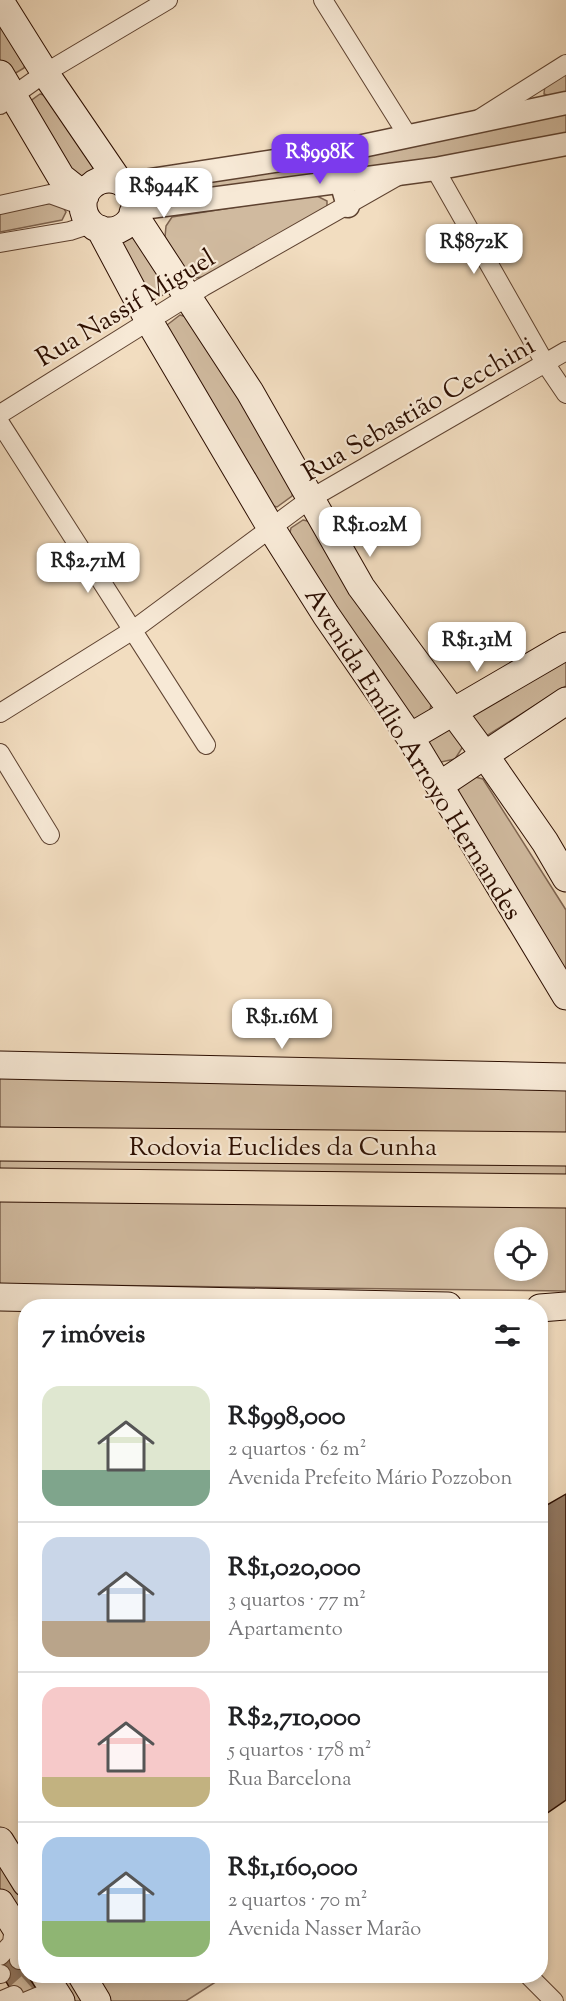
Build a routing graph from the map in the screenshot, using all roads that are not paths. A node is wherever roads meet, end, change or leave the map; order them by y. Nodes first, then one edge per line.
1 (168, 0) edge
2 (323, 0) edge
3 (0, 1) edge
4 (566, 64) edge
5 (45, 73) junction
6 (4, 91) edge
7 (566, 103) edge
8 (476, 121) junction
9 (408, 136) junction
10 (566, 144) edge
11 (334, 152) junction
12 (435, 169) junction
13 (402, 174) junction
14 (121, 182) junction
15 (341, 182) junction
16 (0, 205) edge
17 (348, 206) junction
18 (134, 211) junction
19 (90, 214) junction
20 (0, 243) edge
21 (188, 297) junction
22 (149, 321) junction
23 (566, 351) edge
24 (545, 363) junction
25 (566, 394) edge
26 (0, 414) edge
27 (0, 423) edge
28 (310, 499) junction
29 (271, 528) junction
30 (133, 630) junction
31 (566, 646) edge
32 (566, 701) edge
33 (453, 712) junction
34 (0, 713) edge
35 (410, 737) junction
36 (206, 745) dead end
37 (0, 753) edge
38 (484, 754) junction
39 (440, 785) junction
40 (50, 835) dead end
41 (566, 878) edge
42 (565, 992) edge
43 (0, 1065) edge
44 (566, 1077) edge
45 (0, 1144) edge
46 (566, 1149) edge
47 (0, 1185) edge
48 (566, 1191) edge
49 (0, 1297) edge
50 (100, 1299) edge
51 (566, 1307) edge
52 (548, 1308) edge
53 (1, 1846) edge
54 (18, 1871) edge
55 (17, 1938) edge
56 (0, 1968) edge
57 (44, 1983) edge
58 (86, 1983) edge
59 (537, 1983) edge
60 (14, 1999) edge
61 (54, 2001) edge
62 (61, 2001) edge
63 (97, 2001) edge
64 (554, 2001) edge

1 - 5 street
2 - 9 street
3 - 5 main road, Avenida Emílio Arroyo Hernandes
4 - 8 street
5 - 6 street
5 - 14 main road, Avenida Emílio Arroyo Hernandes
6 - 19 main road, Avenida Emílio Arroyo Hernandes
7 - 8 street
8 - 9 street
9 - 11 street
10 - 12 street
11 - 14 street
11 - 15 street
12 - 13 street
12 - 24 street
13 - 15 street
13 - 17 street, Rua Nassif Miguel
14 - 18 main road, Avenida Emílio Arroyo Hernandes
14 - 19 main road
15 - 17 street
15 - 18 street
16 - 19 street
17 - 21 street, Rua Nassif Miguel
18 - 19 main road
18 - 21 main road, Avenida Emílio Arroyo Hernandes
19 - 20 street
19 - 22 main road, Avenida Emílio Arroyo Hernandes
21 - 22 street, Rua Nassif Miguel
21 - 28 main road, Avenida Emílio Arroyo Hernandes
22 - 26 street, Rua Nassif Miguel
22 - 29 main road, Avenida Emílio Arroyo Hernandes
23 - 24 street, Rua Sebastião Cecchini
24 - 25 street
24 - 28 street, Rua Sebastião Cecchini
27 - 30 street
28 - 29 street, Rua Sebastião Cecchini
28 - 33 main road, Avenida Emílio Arroyo Hernandes
29 - 30 street, Rua Sebastião Cecchini
29 - 35 main road, Avenida Emílio Arroyo Hernandes
30 - 34 street, Rua Sebastião Cecchini
30 - 36 street
31 - 33 main road
32 - 38 main road
33 - 35 main road
33 - 38 main road, Avenida Emílio Arroyo Hernandes
35 - 39 main road, Avenida Emílio Arroyo Hernandes
37 - 40 street
38 - 39 main road
38 - 41 main road, Avenida Emílio Arroyo Hernandes
39 - 42 main road, Avenida Emílio Arroyo Hernandes
43 - 44 main road
45 - 46 highway, Rodovia Euclides da Cunha
47 - 48 highway, Rodovia Euclides da Cunha
49 - 50 main road
51 - 52 main road
53 - 54 main road
55 - 56 street
57 - 62 main road
58 - 63 main road
59 - 64 street
60 - 61 street

